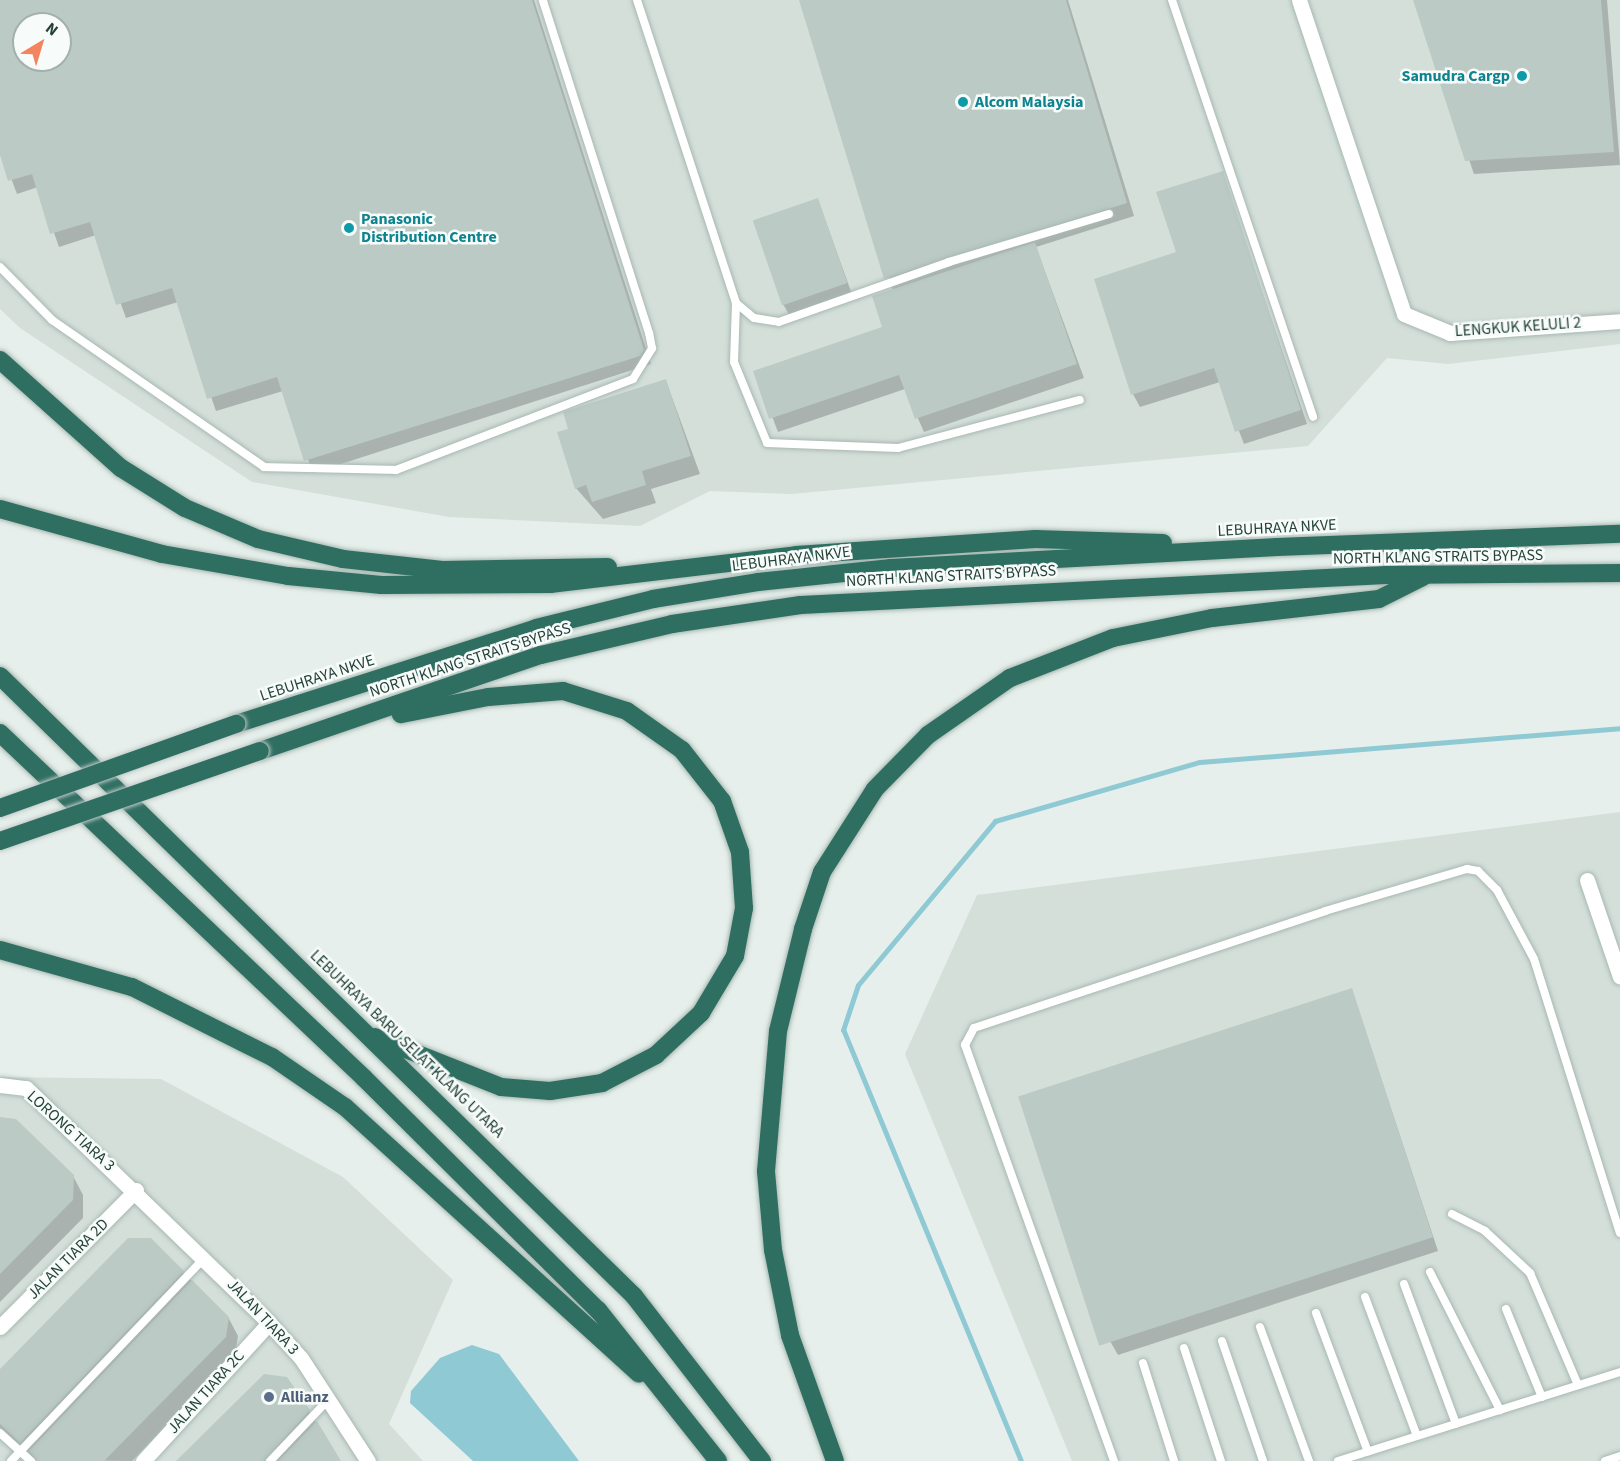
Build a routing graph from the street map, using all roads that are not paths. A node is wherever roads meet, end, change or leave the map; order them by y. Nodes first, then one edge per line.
1 (543, 0) edge
2 (637, 0) edge
3 (1172, 0) edge
4 (1299, 0) edge
5 (1109, 214) dead end
6 (0, 267) edge
7 (736, 303) junction
8 (1620, 321) edge
9 (0, 360) edge
10 (1080, 400) dead end
11 (1313, 417) dead end
12 (0, 509) edge
13 (1620, 534) edge
14 (1277, 547) junction
15 (718, 565) junction
16 (1620, 573) edge
17 (1425, 576) junction
18 (0, 667) edge
19 (0, 676) edge
20 (17, 691) junction
21 (0, 733) edge
22 (303, 736) junction
23 (0, 808) edge
24 (0, 841) edge
25 (1587, 880) dead end
26 (0, 950) edge
27 (1620, 977) edge
28 (371, 1036) junction
29 (0, 1085) edge
30 (136, 1190) junction
31 (1452, 1214) dead end
32 (1620, 1233) edge
33 (205, 1257) junction
34 (1430, 1272) dead end
35 (1404, 1284) dead end
36 (1365, 1297) dead end
37 (1506, 1309) dead end
38 (1316, 1313) dead end
39 (269, 1323) junction
40 (0, 1327) edge
41 (1260, 1327) dead end
42 (1222, 1341) dead end
43 (1184, 1348) dead end
44 (1143, 1363) dead end
45 (1620, 1372) edge
46 (1578, 1385) junction
47 (1542, 1396) junction
48 (328, 1400) junction
49 (1500, 1410) junction
50 (689, 1420) junction
51 (1456, 1424) junction
52 (0, 1432) edge
53 (1417, 1436) junction
54 (20, 1451) junction
55 (1368, 1452) junction
56 (1620, 1456) edge
57 (11, 1461) edge
58 (30, 1461) edge
59 (143, 1461) edge
60 (270, 1461) edge
61 (368, 1461) edge
62 (718, 1461) edge
63 (762, 1461) edge
64 (835, 1461) edge
65 (1114, 1461) edge
66 (1174, 1461) edge
67 (1221, 1461) edge
68 (1263, 1461) edge
69 (1308, 1461) edge
70 (1338, 1461) edge
71 (1605, 1461) edge

1 - 6 lane
2 - 7 lane
3 - 11 lane
4 - 8 street, LENGKUK KELULI 2
5 - 7 lane
7 - 10 lane
9 - 15 highway
12 - 15 highway
13 - 14 highway, LEBUHRAYA NKVE
14 - 15 highway
14 - 23 highway, LEBUHRAYA NKVE, bridge
16 - 17 highway, NORTH KLANG STRAITS BYPASS
17 - 22 highway, NORTH KLANG STRAITS BYPASS
17 - 64 highway
18 - 20 highway
19 - 20 highway, LEBUHRAYA BARU SELAT KLANG UTARA
20 - 28 highway, LEBUHRAYA BARU SELAT KLANG UTARA
21 - 50 highway
22 - 24 highway, bridge
22 - 28 highway
25 - 27 street
26 - 50 highway
28 - 63 highway, LEBUHRAYA BARU SELAT KLANG UTARA
29 - 30 street, LORONG TIARA 3
30 - 33 street, JALAN TIARA 3
30 - 40 street, JALAN TIARA 2D
31 - 46 lane
32 - 65 lane
33 - 39 street, JALAN TIARA 3
33 - 54 lane
34 - 49 lane
35 - 51 lane
36 - 53 lane
37 - 47 lane
38 - 55 lane
39 - 48 street, JALAN TIARA 3
39 - 59 street, JALAN TIARA 2C
41 - 69 lane
42 - 68 lane
43 - 67 lane
44 - 66 lane
45 - 46 lane
46 - 47 lane
47 - 49 lane
48 - 60 lane
48 - 61 street, JALAN TIARA 3
49 - 51 lane
50 - 62 highway
51 - 53 lane
52 - 54 lane
53 - 55 lane
54 - 57 lane
54 - 58 lane
55 - 70 lane
56 - 71 lane

